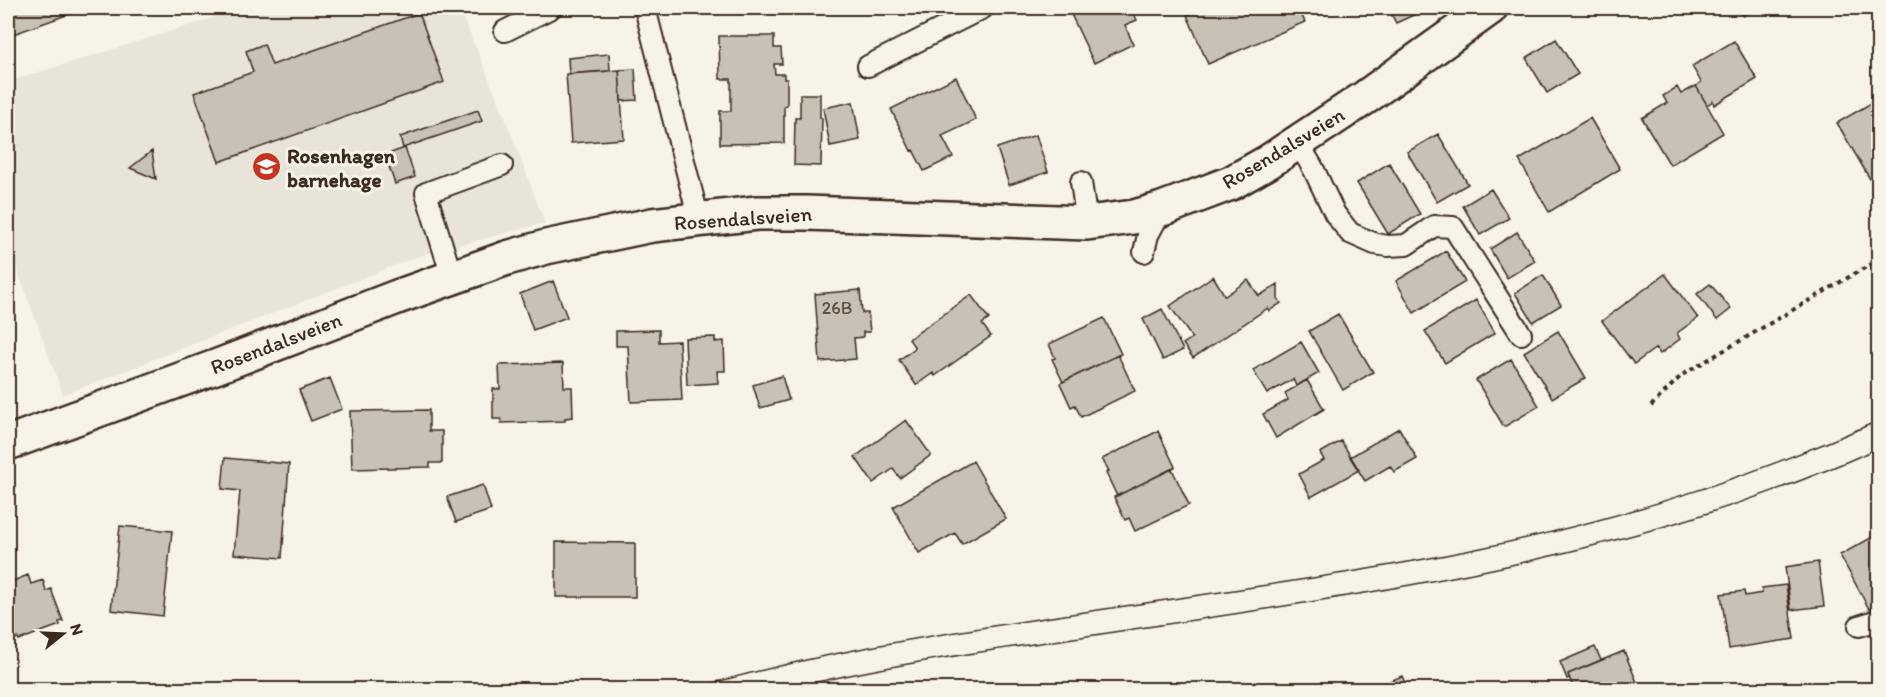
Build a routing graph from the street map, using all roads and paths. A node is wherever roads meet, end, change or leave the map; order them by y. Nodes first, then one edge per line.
1 (551, 8) edge
2 (645, 8) edge
3 (983, 8) edge
4 (1490, 8) edge
5 (505, 31) dead end
6 (868, 66) dead end
7 (1298, 143) junction
8 (502, 165) dead end
9 (1081, 182) dead end
10 (1162, 209) junction
11 (699, 220) junction
12 (1087, 223) junction
13 (1144, 252) dead end
14 (1878, 260) edge
15 (452, 277) junction
16 (1521, 334) dead end
17 (1651, 406) dead end
18 (8, 444) edge
19 (1878, 620) edge
20 (1859, 626) dead end

1 - 5 lane
2 - 11 lane
3 - 6 lane
4 - 7 street, Rosendalsveien
7 - 10 street, Rosendalsveien
7 - 16 lane
8 - 15 lane
9 - 12 lane
10 - 12 street, Rosendalsveien
10 - 13 lane
11 - 12 street, Rosendalsveien
11 - 15 street, Rosendalsveien
14 - 17 path
15 - 18 street, Rosendalsveien
19 - 20 lane

